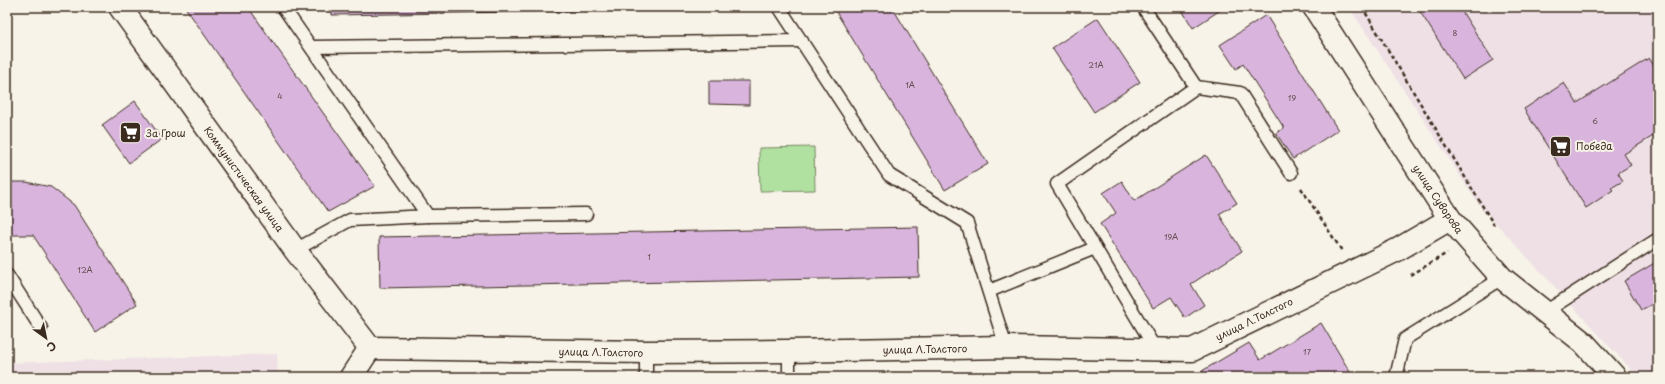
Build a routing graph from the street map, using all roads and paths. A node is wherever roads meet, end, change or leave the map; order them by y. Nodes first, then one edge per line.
1 (120, 7) edge
2 (283, 7) edge
3 (780, 7) edge
4 (1143, 7) edge
5 (1314, 7) edge
6 (1362, 7) edge
7 (802, 41) junction
8 (310, 47) junction
9 (1196, 87) junction
10 (1291, 173) joint
11 (586, 214) dead end
12 (428, 216) junction
13 (1450, 219) junction
14 (1494, 225) dead end
15 (1658, 238) edge
16 (1095, 248) junction
17 (295, 250) junction
18 (1447, 253) dead end
19 (1354, 271) junction
20 (7, 275) edge
21 (1411, 275) dead end
22 (1502, 278) junction
23 (989, 291) junction
24 (1545, 312) junction
25 (41, 328) dead end
26 (1006, 347) junction
27 (370, 348) junction
28 (1156, 350) junction
29 (789, 351) junction
30 (646, 352) junction
31 (351, 377) edge
32 (646, 377) edge
33 (789, 377) edge
34 (1396, 377) edge
35 (1615, 377) edge

1 - 17 street, Коммунистическая улица
2 - 8 lane
3 - 7 lane
4 - 9 lane
5 - 13 street, улица Суворова
6 - 14 path
7 - 8 lane
7 - 23 lane
8 - 12 lane
9 - 10 lane
9 - 16 lane
10 - 19 path
11 - 12 lane
12 - 17 lane
13 - 19 street, улица Л.Толстого
13 - 22 street, улица Суворова
15 - 24 lane
16 - 23 lane
16 - 28 lane
17 - 27 street, Коммунистическая улица
18 - 21 path
19 - 28 street, улица Л.Толстого
20 - 25 lane
22 - 24 street, улица Суворова
22 - 34 lane
23 - 26 lane
24 - 35 street, улица Суворова
26 - 28 street, улица Л.Толстого
26 - 29 street, улица Л.Толстого
27 - 30 street, улица Л.Толстого
27 - 31 street
29 - 30 street, улица Л.Толстого
29 - 33 lane
30 - 32 lane

